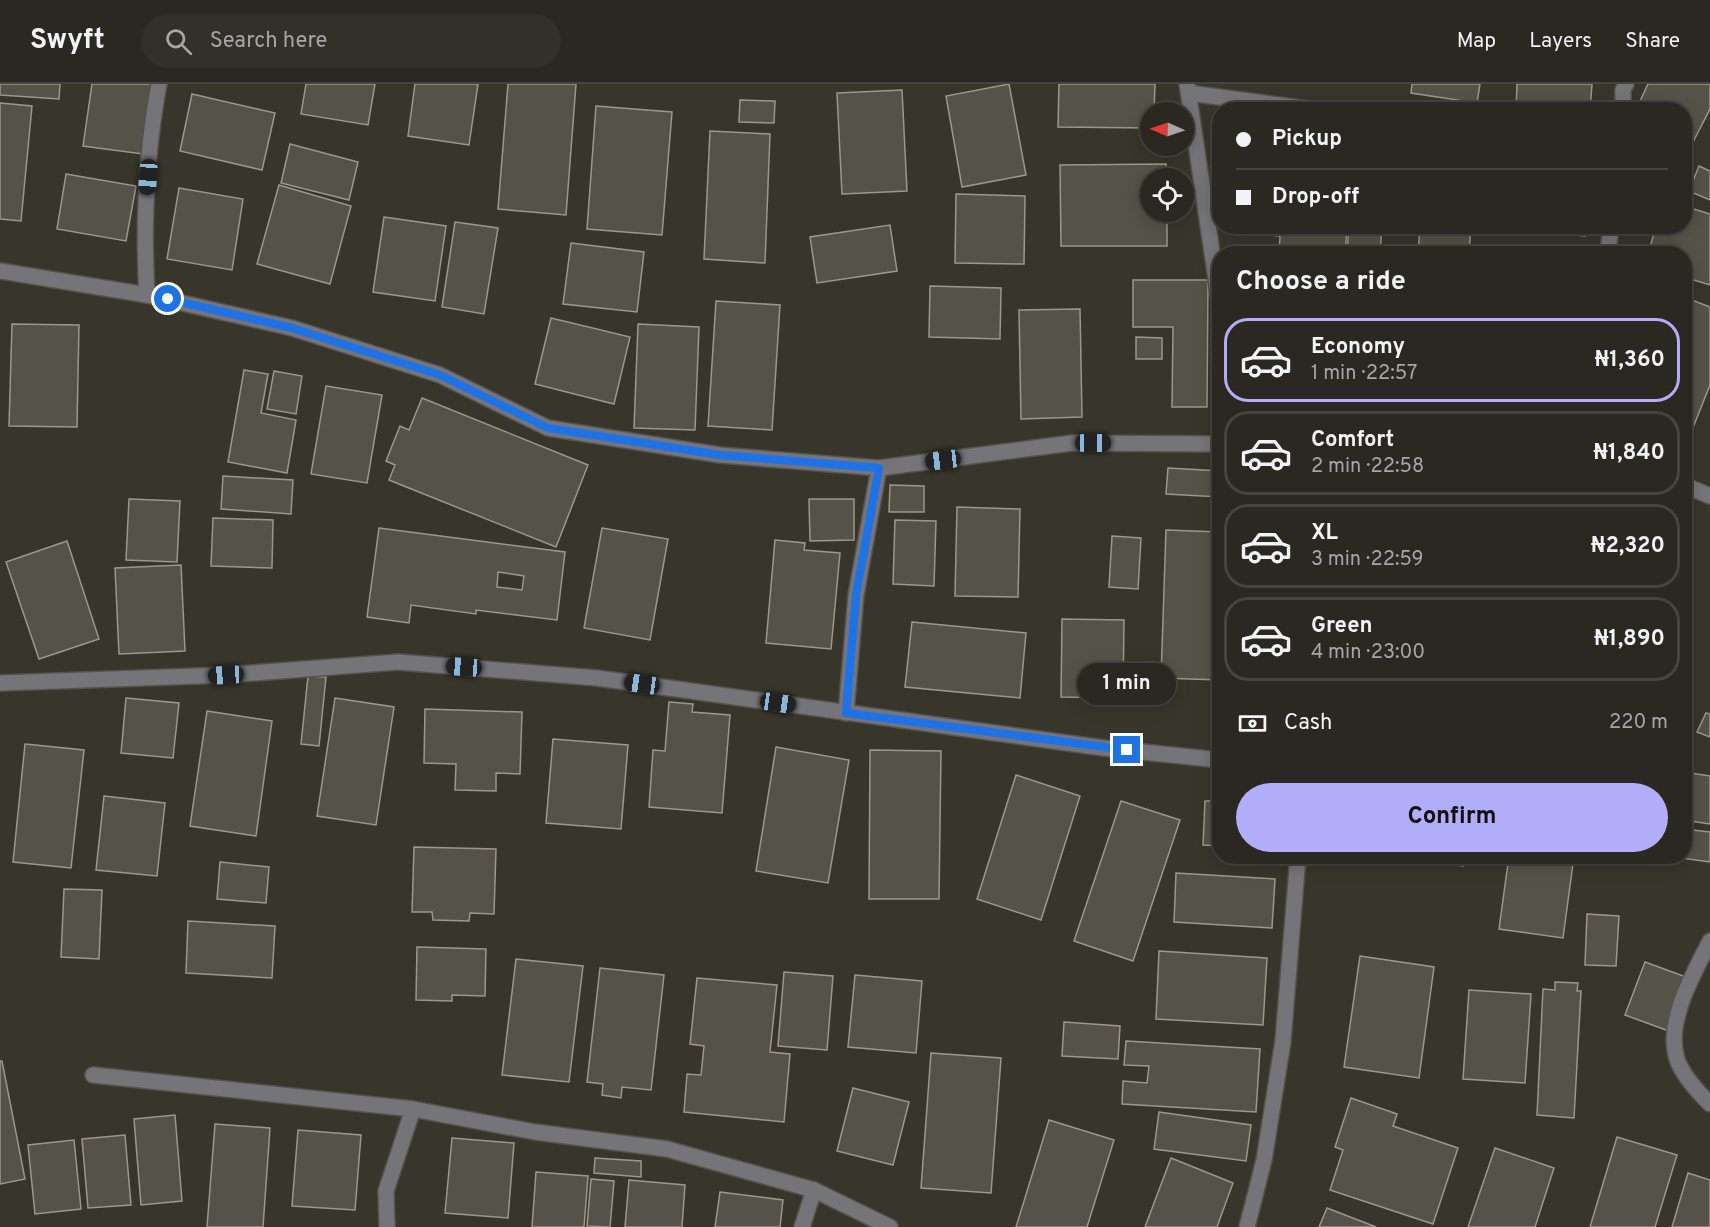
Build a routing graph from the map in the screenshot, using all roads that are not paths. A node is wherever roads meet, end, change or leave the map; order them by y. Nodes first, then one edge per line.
1 (159, 84) edge
2 (1626, 84) edge
3 (1188, 89) edge
4 (1267, 102) edge
5 (1623, 102) edge
6 (1212, 252) edge
7 (0, 272) edge
8 (147, 295) junction
9 (1212, 444) edge
10 (879, 468) junction
11 (1692, 488) edge
12 (1710, 496) edge
13 (0, 683) edge
14 (846, 713) junction
15 (1212, 759) edge
16 (1297, 864) edge
17 (1710, 941) edge
18 (93, 1075) dead end
19 (1710, 1104) edge
20 (413, 1109) junction
21 (814, 1190) junction
22 (387, 1227) edge
23 (802, 1227) edge
24 (890, 1227) edge
25 (1247, 1227) edge

1 - 8 street
2 - 5 street
3 - 4 street
3 - 6 street
7 - 8 street
8 - 10 street
9 - 10 street
10 - 14 street
11 - 12 street
13 - 14 street
14 - 15 street
16 - 25 street
17 - 19 street
18 - 20 street
20 - 21 street
20 - 22 street
21 - 23 street
21 - 24 street

